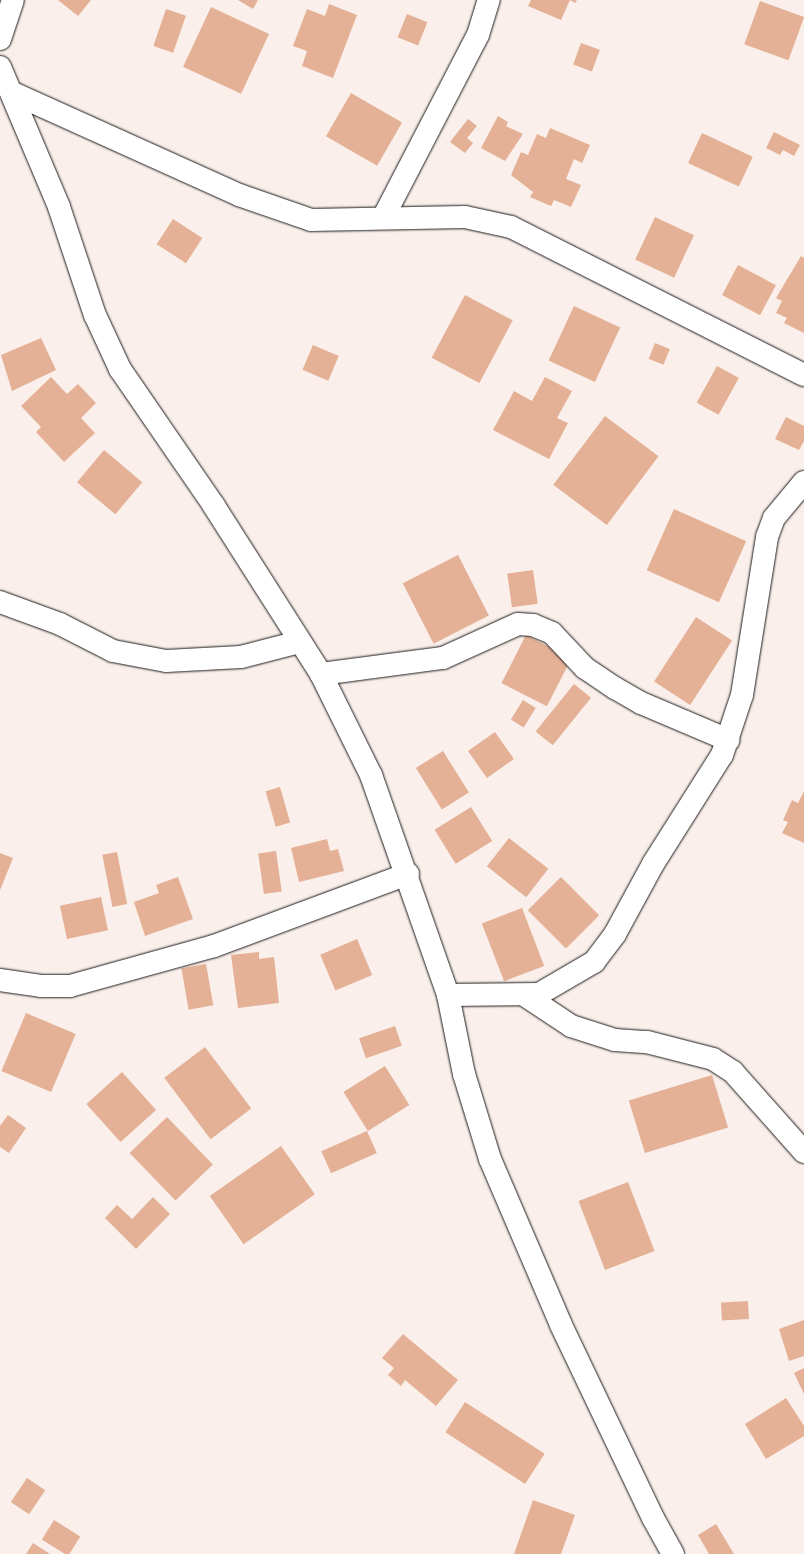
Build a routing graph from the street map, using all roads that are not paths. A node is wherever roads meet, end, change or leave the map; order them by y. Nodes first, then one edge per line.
1 (13, 0) edge
2 (489, 0) edge
3 (0, 39) edge
4 (0, 67) edge
5 (13, 93) junction
6 (383, 218) junction
7 (804, 375) edge
8 (804, 482) edge
9 (0, 602) edge
10 (299, 642) junction
11 (320, 674) junction
12 (728, 740) junction
13 (408, 874) junction
14 (0, 980) edge
15 (448, 995) junction
16 (526, 996) junction
17 (804, 1152) edge
18 (673, 1554) edge

1 - 3 street
2 - 6 street
4 - 5 street
5 - 6 street
5 - 10 street
6 - 7 street
8 - 12 street
9 - 10 street
10 - 11 street
11 - 12 street
11 - 13 street
12 - 16 street
13 - 14 street
13 - 15 street
15 - 16 street
15 - 18 street
16 - 17 street

